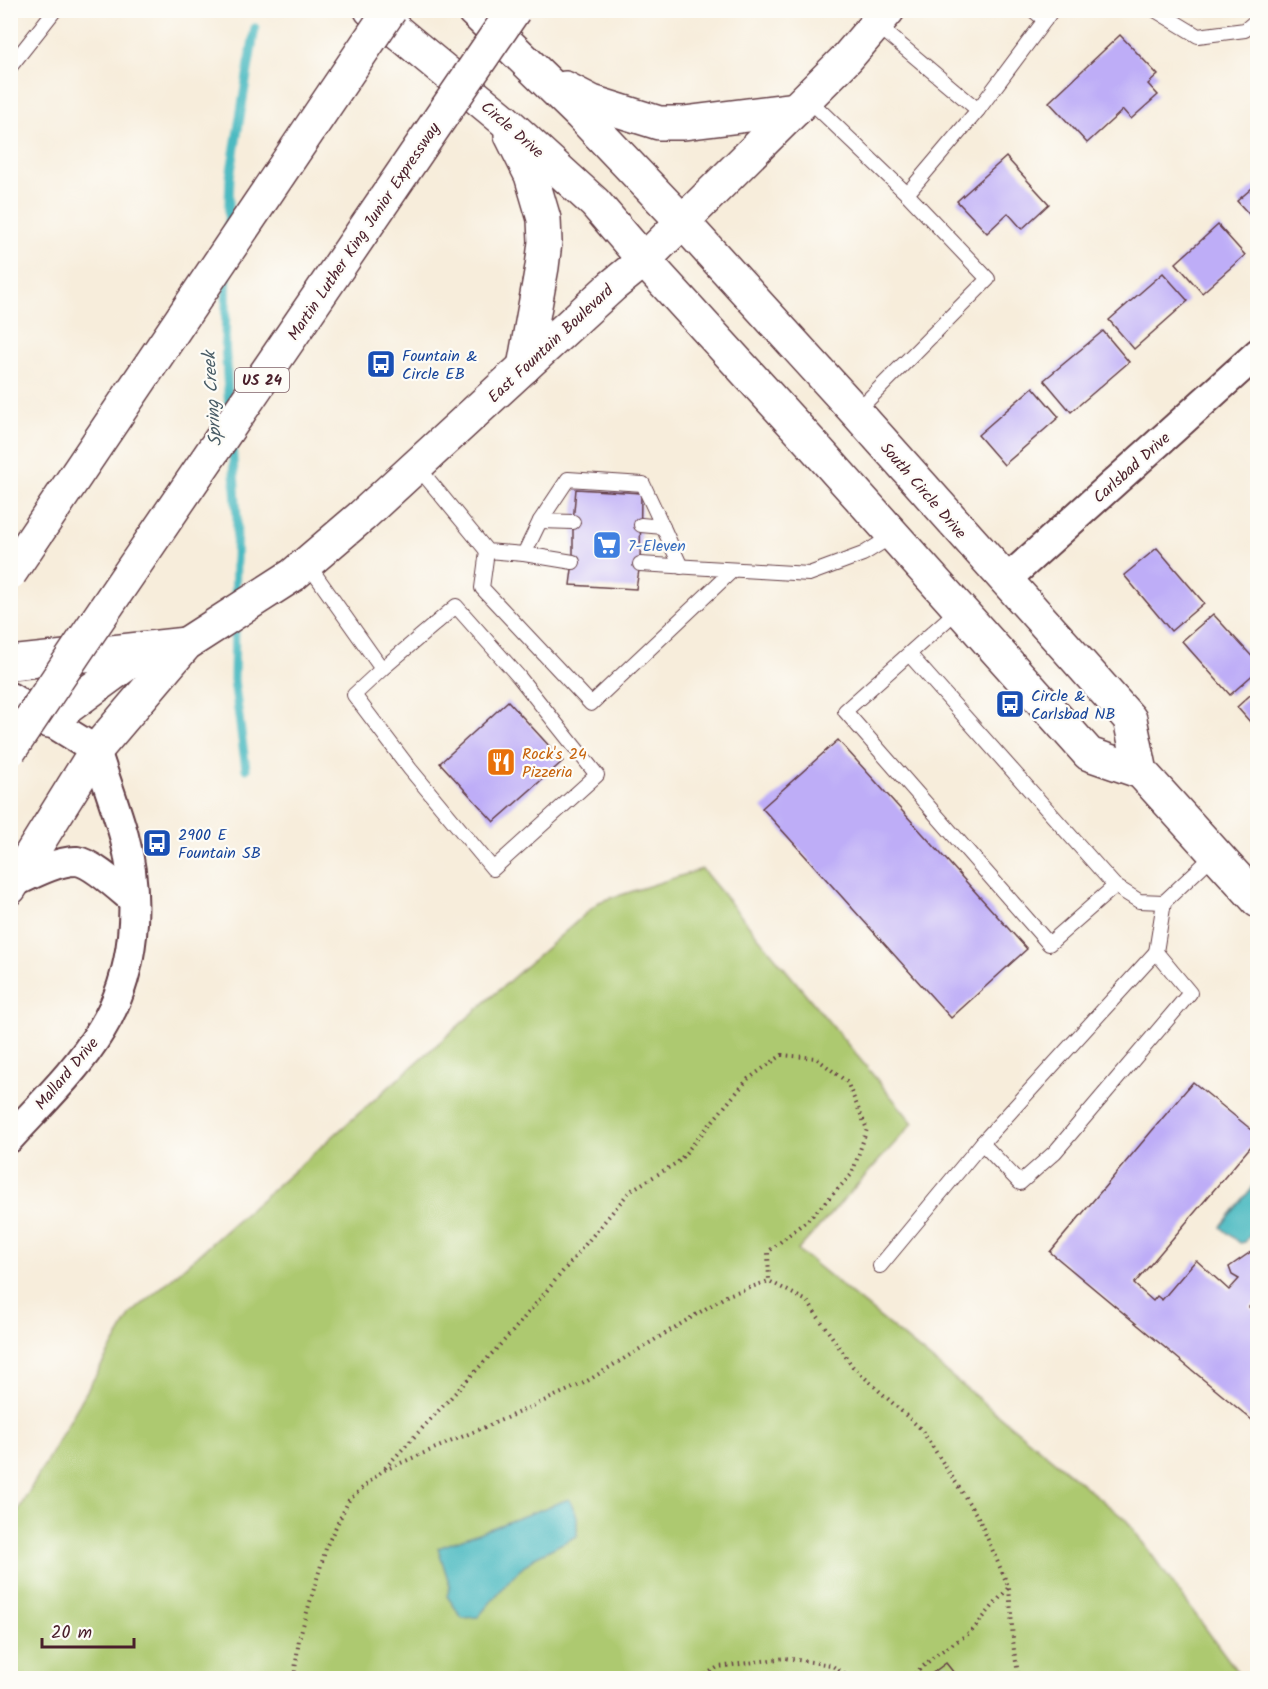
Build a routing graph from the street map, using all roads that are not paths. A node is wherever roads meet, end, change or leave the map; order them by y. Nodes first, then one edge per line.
1 (55, 10) edge
2 (371, 10) edge
3 (390, 10) edge
4 (473, 10) edge
5 (514, 10) edge
6 (1033, 10) edge
7 (1155, 10) edge
8 (1049, 15) edge
9 (882, 17) edge
10 (1257, 19) edge
11 (10, 67) edge
12 (542, 77) junction
13 (802, 104) junction
14 (978, 110) junction
15 (504, 120) junction
16 (907, 194) junction
17 (682, 221) junction
18 (644, 260) junction
19 (1257, 353) edge
20 (524, 367) junction
21 (856, 412) junction
22 (417, 466) junction
23 (540, 521) junction
24 (573, 522) dead end
25 (641, 525) dead end
26 (663, 527) junction
27 (894, 535) junction
28 (487, 551) junction
29 (524, 554) junction
30 (573, 562) dead end
31 (640, 564) dead end
32 (681, 567) junction
33 (300, 569) junction
34 (733, 570) junction
35 (10, 573) edge
36 (1005, 580) junction
37 (960, 609) junction
38 (186, 644) junction
39 (148, 648) junction
40 (909, 654) junction
41 (10, 663) edge
42 (382, 669) junction
43 (10, 697) edge
44 (49, 721) junction
45 (10, 750) edge
46 (96, 750) junction
47 (1141, 772) junction
48 (1216, 853) junction
49 (12, 885) edge
50 (1115, 886) junction
51 (132, 899) junction
52 (1257, 901) edge
53 (1164, 902) junction
54 (1156, 951) junction
55 (10, 1137) edge
56 (982, 1143) junction
57 (880, 1266) dead end

1 - 11 lane
2 - 15 main road, Circle Drive
3 - 35 main road, bridge
4 - 12 main road
5 - 45 main road, Martin Luther King Junior Expressway / US 24, bridge
6 - 8 lane
7 - 10 lane
8 - 14 lane
9 - 13 main road, East Fountain Boulevard
9 - 14 lane
12 - 13 main road
12 - 17 main road
13 - 16 lane
13 - 17 main road, East Fountain Boulevard
14 - 16 lane
15 - 18 main road, Circle Drive
15 - 20 main road
16 - 21 lane
17 - 18 main road, East Fountain Boulevard
17 - 21 main road, South Circle Drive
18 - 20 main road, East Fountain Boulevard
18 - 27 main road
19 - 36 street, Carlsbad Drive
20 - 22 main road, East Fountain Boulevard
21 - 36 main road, South Circle Drive
22 - 28 lane
22 - 33 main road, East Fountain Boulevard
23 - 24 lane
23 - 26 lane
23 - 29 lane
25 - 26 lane
26 - 32 lane
27 - 34 lane
27 - 37 main road
28 - 29 lane
28 - 34 lane
29 - 30 lane
31 - 32 lane
32 - 34 lane
33 - 38 main road, East Fountain Boulevard
33 - 42 lane
36 - 47 main road, South Circle Drive
37 - 40 lane
37 - 47 main road
38 - 39 main road, East Fountain Boulevard
38 - 46 main road, East Fountain Boulevard
39 - 41 main road, East Fountain Boulevard
39 - 44 main road
40 - 50 lane
40 - 50 lane
42 - 42 lane
43 - 44 street
44 - 46 street
46 - 49 main road, East Fountain Boulevard
46 - 51 street, Mallard Drive
47 - 48 main road
48 - 52 main road
48 - 53 lane
49 - 51 street
50 - 53 lane
51 - 55 street, Mallard Drive
53 - 54 lane
54 - 56 lane
54 - 56 lane
56 - 57 lane

